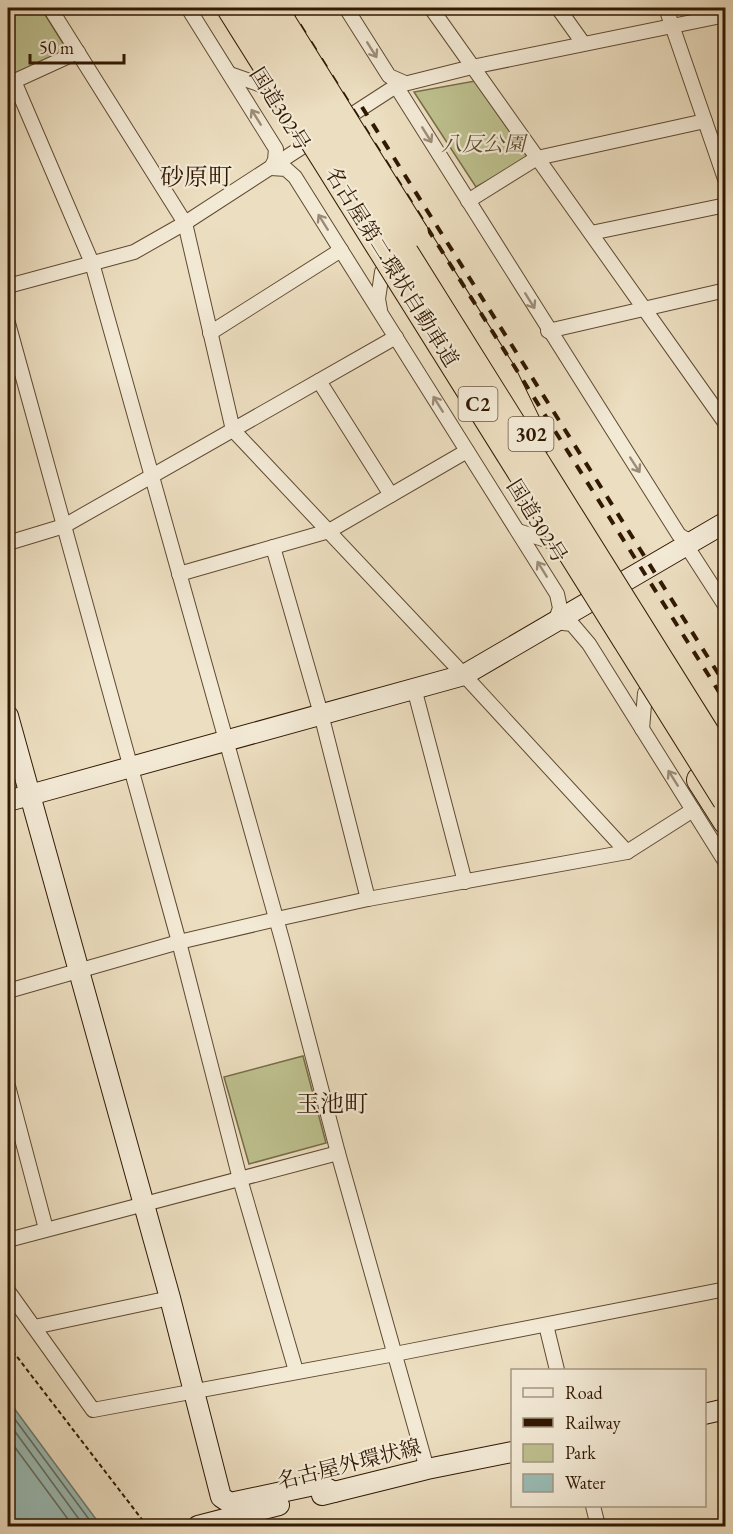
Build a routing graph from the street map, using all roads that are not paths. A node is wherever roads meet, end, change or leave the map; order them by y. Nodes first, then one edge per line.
1 (50, 8) edge
2 (188, 8) edge
3 (217, 8) edge
4 (230, 8) edge
5 (252, 8) edge
6 (263, 8) edge
7 (274, 8) edge
8 (346, 8) edge
9 (431, 8) edge
10 (558, 8) edge
11 (666, 8) edge
12 (726, 15) edge
13 (672, 26) junction
14 (583, 44) junction
15 (78, 52) junction
16 (472, 67) junction
17 (230, 74) junction
18 (11, 82) edge
19 (400, 84) junction
20 (267, 87) junction
21 (705, 121) junction
22 (336, 125) junction
23 (303, 146) junction
24 (537, 158) junction
25 (271, 168) junction
26 (726, 182) edge
27 (468, 201) junction
28 (726, 205) edge
29 (185, 224) junction
30 (591, 233) junction
31 (341, 250) junction
32 (92, 263) junction
33 (382, 272) junction
34 (8, 286) edge
35 (726, 290) edge
36 (645, 309) junction
37 (381, 315) junction
38 (8, 323) edge
39 (548, 331) junction
40 (210, 333) junction
41 (396, 337) junction
42 (319, 381) junction
43 (726, 424) edge
44 (233, 430) junction
45 (537, 443) junction
46 (467, 451) junction
47 (152, 476) junction
48 (392, 495) junction
49 (726, 522) edge
50 (64, 526) junction
51 (328, 531) junction
52 (518, 531) junction
53 (549, 541) junction
54 (691, 542) junction
55 (8, 543) edge
56 (273, 547) junction
57 (179, 574) junction
58 (623, 581) junction
59 (588, 603) junction
60 (726, 607) edge
61 (555, 622) junction
62 (464, 675) junction
63 (414, 688) junction
64 (645, 693) junction
65 (321, 714) junction
66 (8, 716) edge
67 (642, 729) junction
68 (225, 741) junction
69 (726, 744) edge
70 (726, 765) edge
71 (130, 767) junction
72 (29, 795) junction
73 (726, 800) edge
74 (8, 801) edge
75 (693, 810) junction
76 (726, 821) edge
77 (627, 852) junction
78 (726, 863) edge
79 (465, 882) junction
80 (368, 900) junction
81 (277, 919) junction
82 (179, 942) junction
83 (78, 972) junction
84 (8, 992) edge
85 (8, 1086) edge
86 (11, 1115) edge
87 (338, 1153) junction
88 (240, 1179) junction
89 (144, 1203) junction
90 (46, 1229) junction
91 (8, 1240) edge
92 (726, 1289) edge
93 (8, 1291) edge
94 (170, 1298) junction
95 (546, 1325) junction
96 (34, 1328) junction
97 (395, 1354) junction
98 (557, 1369) edge
99 (296, 1371) junction
100 (195, 1391) junction
101 (726, 1409) edge
102 (706, 1414) edge
103 (511, 1452) edge
104 (427, 1469) junction
105 (334, 1492) junction
106 (592, 1507) edge
107 (198, 1527) edge
108 (598, 1527) edge

1 - 15 street
2 - 17 street
3 - 20 highway, 国道302号 / 302
4 - 73 highway, 名古屋第二環状自動車道 / C2, bridge
5 - 70 highway, 名古屋第二環状自動車道 / C2, bridge
6 - 22 highway, 国道302号 / 302
7 - 45 highway, bridge
8 -> 19 street
9 - 16 street
10 - 14 street
11 - 13 street
12 - 13 street
13 - 14 street
13 - 21 street
14 - 16 street
15 - 18 street
15 - 29 street
16 - 19 street
16 - 24 street
17 - 20 street
25 -> 17 street
18 - 32 street
19 - 22 street
19 -> 27 street
20 - 23 highway, 国道302号 / 302
21 - 24 street
21 - 26 street
22 - 23 street
22 - 45 highway, 国道302号 / 302
23 - 25 street
23 - 33 highway, 国道302号 / 302
24 - 27 street
24 - 30 street
25 - 29 street
31 -> 25 street
27 -> 39 street
28 - 30 street
29 - 32 street
29 - 40 street
30 - 36 street
31 - 37 street
31 - 40 street
32 - 34 street
32 - 47 street
33 - 37 street
33 - 53 highway, 国道302号 / 302
35 - 36 street
36 - 39 street
36 - 43 street
37 - 41 street
38 - 50 street
39 -> 54 street
40 - 44 street
41 - 42 street
46 -> 41 street
42 - 44 street
42 - 48 street
44 - 47 street
44 - 51 street
45 - 58 highway, 国道302号 / 302
46 - 48 street
46 - 52 street
47 - 50 street
47 - 57 street
48 - 51 street
49 - 54 street
50 - 55 street
50 - 71 street
51 - 56 street
51 - 62 street
52 - 53 street
61 -> 52 street
53 - 59 highway, 国道302号 / 302
54 - 58 street
54 - 60 street
56 - 57 street
56 - 65 street
57 - 68 street
58 - 59 street
58 - 69 highway, 国道302号 / 302
59 - 61 street
59 - 64 highway, 国道302号 / 302
61 - 62 street
61 - 67 street
62 - 63 street
62 - 77 street
63 - 65 street
63 - 79 street
64 - 67 street
64 - 76 highway, 国道302号 / 302
65 - 68 street
65 - 80 street
66 - 72 street
75 -> 67 street
68 - 71 street
68 - 81 street
71 - 72 street
71 - 82 street
72 - 74 street
72 - 83 street
75 - 77 street
75 - 78 street
77 - 79 street
79 - 80 street
80 - 81 street
81 - 82 street
81 - 87 street
82 - 83 street
82 - 88 street
83 - 84 street
83 - 89 street
85 - 86 street
86 - 90 street
87 - 88 street
87 - 97 street
88 - 89 street
88 - 99 street
89 - 90 street
89 - 94 street
90 - 91 street
92 - 95 street
93 - 96 street
94 - 96 street
94 - 100 street
95 - 97 street
95 - 98 street
96 - 100 street
97 - 99 street
97 - 104 street
99 - 100 street
100 - 105 street
101 - 102 street
103 - 104 street, 名古屋外環状線
104 - 105 street, 名古屋外環状線
105 - 107 street, 名古屋外環状線
106 - 108 street

